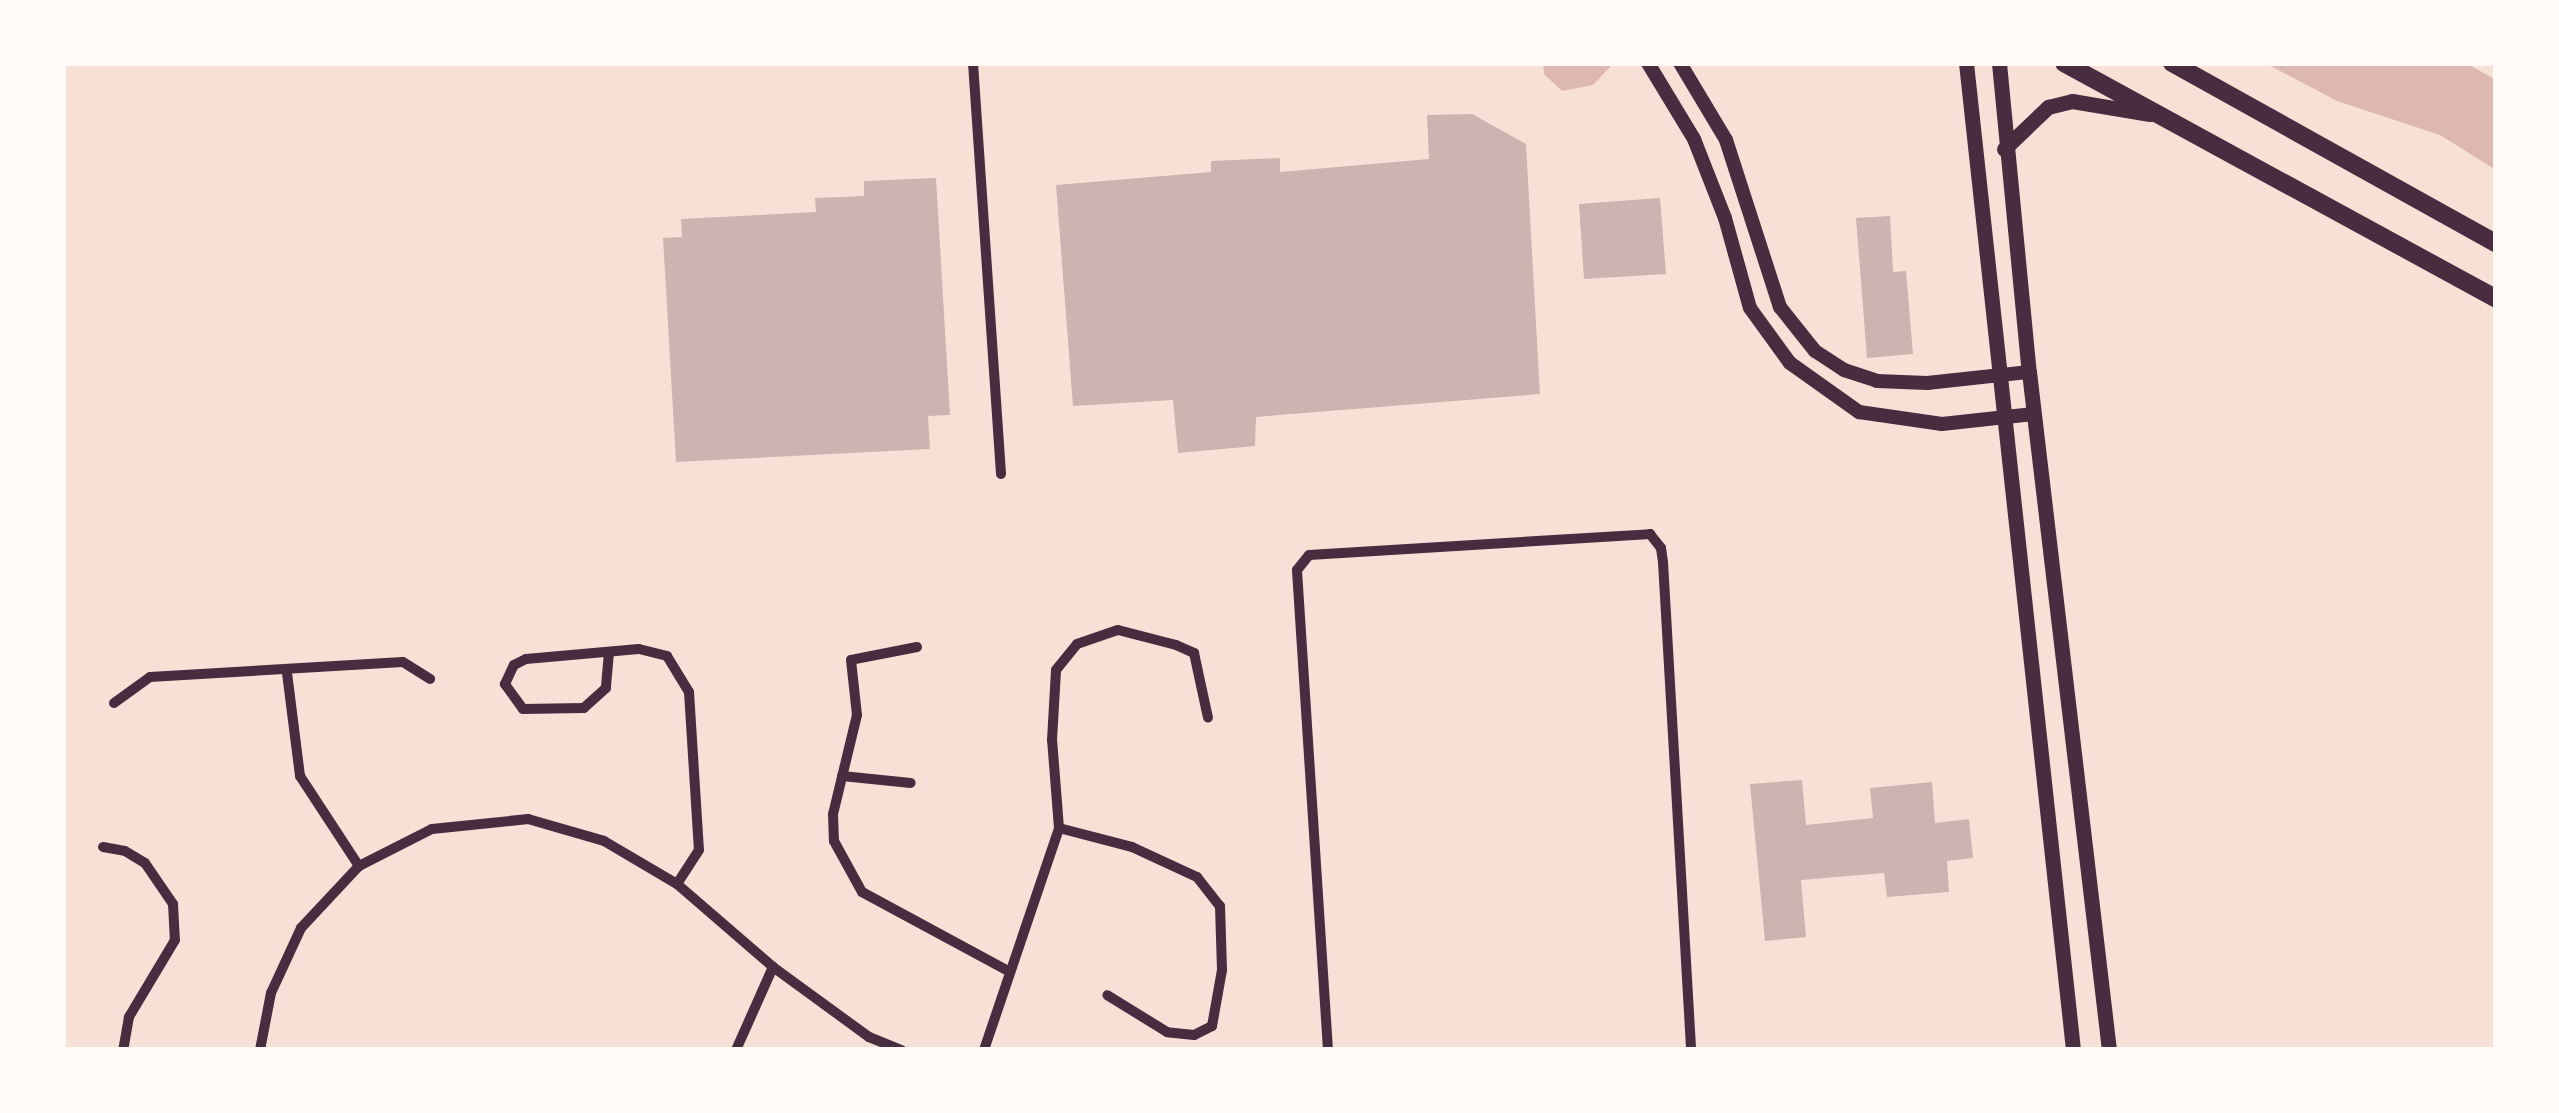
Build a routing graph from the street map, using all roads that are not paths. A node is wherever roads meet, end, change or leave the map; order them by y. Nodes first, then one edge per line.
1 (974, 63) edge
2 (1648, 63) edge
3 (1680, 63) edge
4 (1966, 63) edge
5 (1999, 63) edge
6 (2064, 63) edge
7 (2172, 63) edge
8 (2162, 116) junction
9 (2004, 149) junction
10 (2496, 243) edge
11 (2496, 299) edge
12 (2029, 372) junction
13 (1998, 376) junction
14 (2033, 414) junction
15 (2000, 415) junction
16 (1001, 474) dead end
17 (917, 647) dead end
18 (609, 652) junction
19 (287, 673) junction
20 (430, 680) dead end
21 (114, 703) dead end
22 (1208, 718) dead end
23 (842, 776) junction
24 (911, 783) dead end
25 (1059, 828) junction
26 (103, 847) dead end
27 (359, 866) junction
28 (676, 884) junction
29 (773, 967) junction
30 (1008, 970) junction
31 (1107, 995) dead end
32 (869, 1037) junction
33 (123, 1050) edge
34 (260, 1050) edge
35 (736, 1050) edge
36 (862, 1050) edge
37 (902, 1050) edge
38 (984, 1050) edge
39 (1328, 1050) edge
40 (1690, 1050) edge
41 (2073, 1050) edge
42 (2109, 1050) edge

1 - 16 street
2 - 15 street
3 - 13 street
4 - 13 main road
5 - 9 main road
6 - 8 highway
7 - 10 highway
8 - 9 main road
8 - 11 highway
9 - 12 main road
12 - 13 street
12 - 14 main road
13 - 15 main road
14 - 15 street
14 - 42 main road
15 - 41 main road
17 - 23 street
18 - 18 street
18 - 28 street
19 - 20 street
19 - 21 street
19 - 27 street
22 - 25 street
23 - 24 street
23 - 30 street
25 - 30 street
25 - 31 street
26 - 33 street
27 - 28 street
27 - 34 street
28 - 29 street
29 - 32 street
29 - 35 street
30 - 38 street
32 - 36 street
32 - 37 street
39 - 40 street

